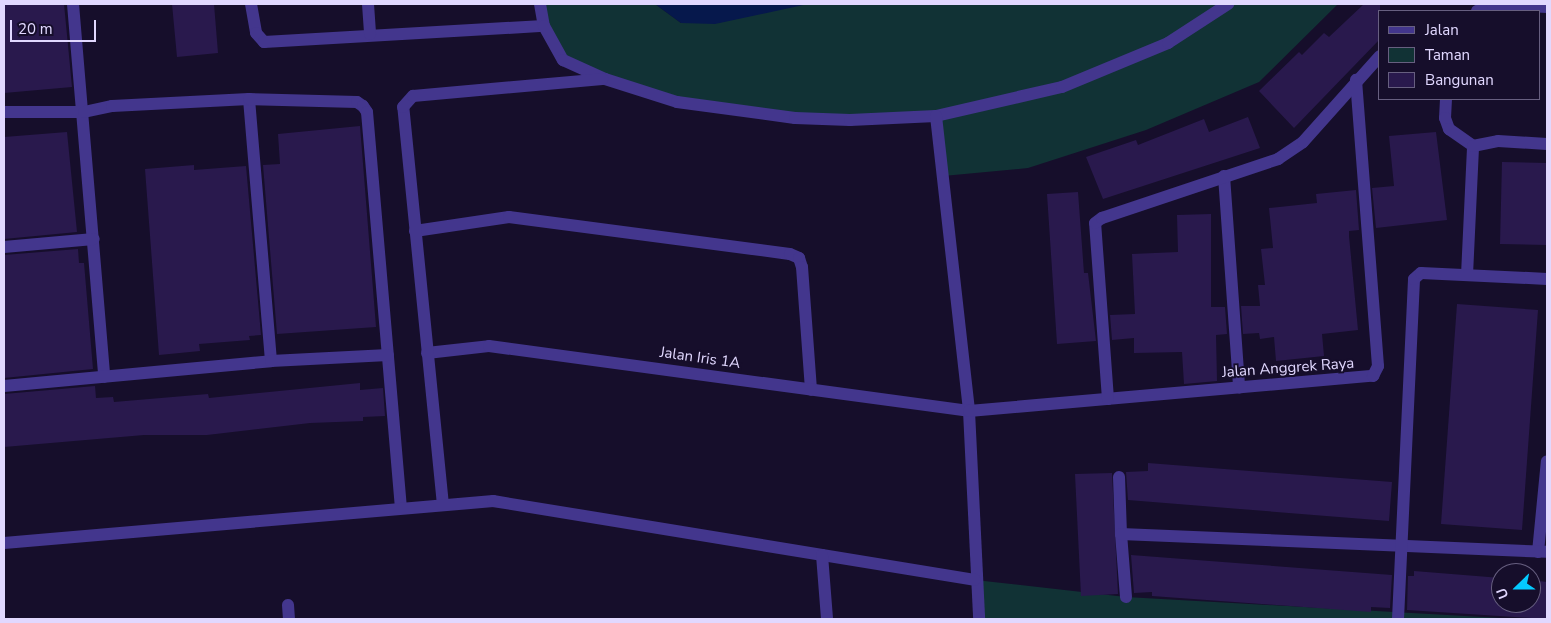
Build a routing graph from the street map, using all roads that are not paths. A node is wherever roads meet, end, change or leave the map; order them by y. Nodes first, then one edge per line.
1 (73, 4) edge
2 (251, 4) edge
3 (368, 4) edge
4 (540, 4) edge
5 (1228, 4) edge
6 (1512, 4) edge
7 (1547, 6) edge
8 (1479, 10) edge
9 (544, 26) junction
10 (370, 34) junction
11 (1378, 58) edge
12 (605, 79) junction
13 (1356, 80) junction
14 (249, 99) junction
15 (1446, 100) edge
16 (4, 112) edge
17 (84, 112) junction
18 (936, 116) junction
19 (1547, 144) edge
20 (1473, 146) junction
21 (1224, 176) junction
22 (415, 231) junction
23 (94, 239) junction
24 (4, 247) edge
25 (1467, 275) junction
26 (1547, 279) edge
27 (427, 353) junction
28 (388, 354) junction
29 (271, 361) junction
30 (104, 378) junction
31 (4, 386) edge
32 (1239, 387) junction
33 (811, 390) junction
34 (1108, 399) junction
35 (969, 411) junction
36 (1547, 462) edge
37 (1119, 477) dead end
38 (442, 505) junction
39 (401, 508) junction
40 (1121, 534) junction
41 (4, 543) edge
42 (1402, 546) junction
43 (1543, 552) edge
44 (822, 555) junction
45 (975, 580) junction
46 (1126, 597) dead end
47 (288, 605) dead end
48 (289, 619) edge
49 (827, 619) edge
50 (979, 619) edge
51 (1398, 619) edge

1 - 17 street
2 - 10 street
3 - 10 street
4 - 9 street
5 - 18 street
6 - 7 street
6 - 8 street
9 - 10 street
9 - 12 street
11 - 13 street
12 - 18 street
12 - 22 street
13 - 21 street
13 - 32 street, Jalan Anggrek Raya
14 - 17 street
14 - 28 street
14 - 29 street
15 - 20 street
16 - 17 street
17 - 23 street
18 - 35 street
19 - 20 street
20 - 25 street
21 - 32 street
21 - 34 street
22 - 27 street
22 - 33 street
23 - 24 street
23 - 30 street
25 - 26 street
25 - 42 street
27 - 33 street, Jalan Iris 1A
27 - 38 street
28 - 29 street
28 - 39 street
29 - 30 street
30 - 31 street
32 - 34 street, Jalan Anggrek Raya
33 - 35 street, Jalan Iris 1A
34 - 35 street, Jalan Anggrek Raya
35 - 45 street
36 - 43 street
37 - 40 street
38 - 39 street
38 - 44 street
39 - 41 street
40 - 42 street
40 - 46 street
42 - 43 street
42 - 51 street
44 - 45 street
44 - 49 street
45 - 50 street
47 - 48 street

